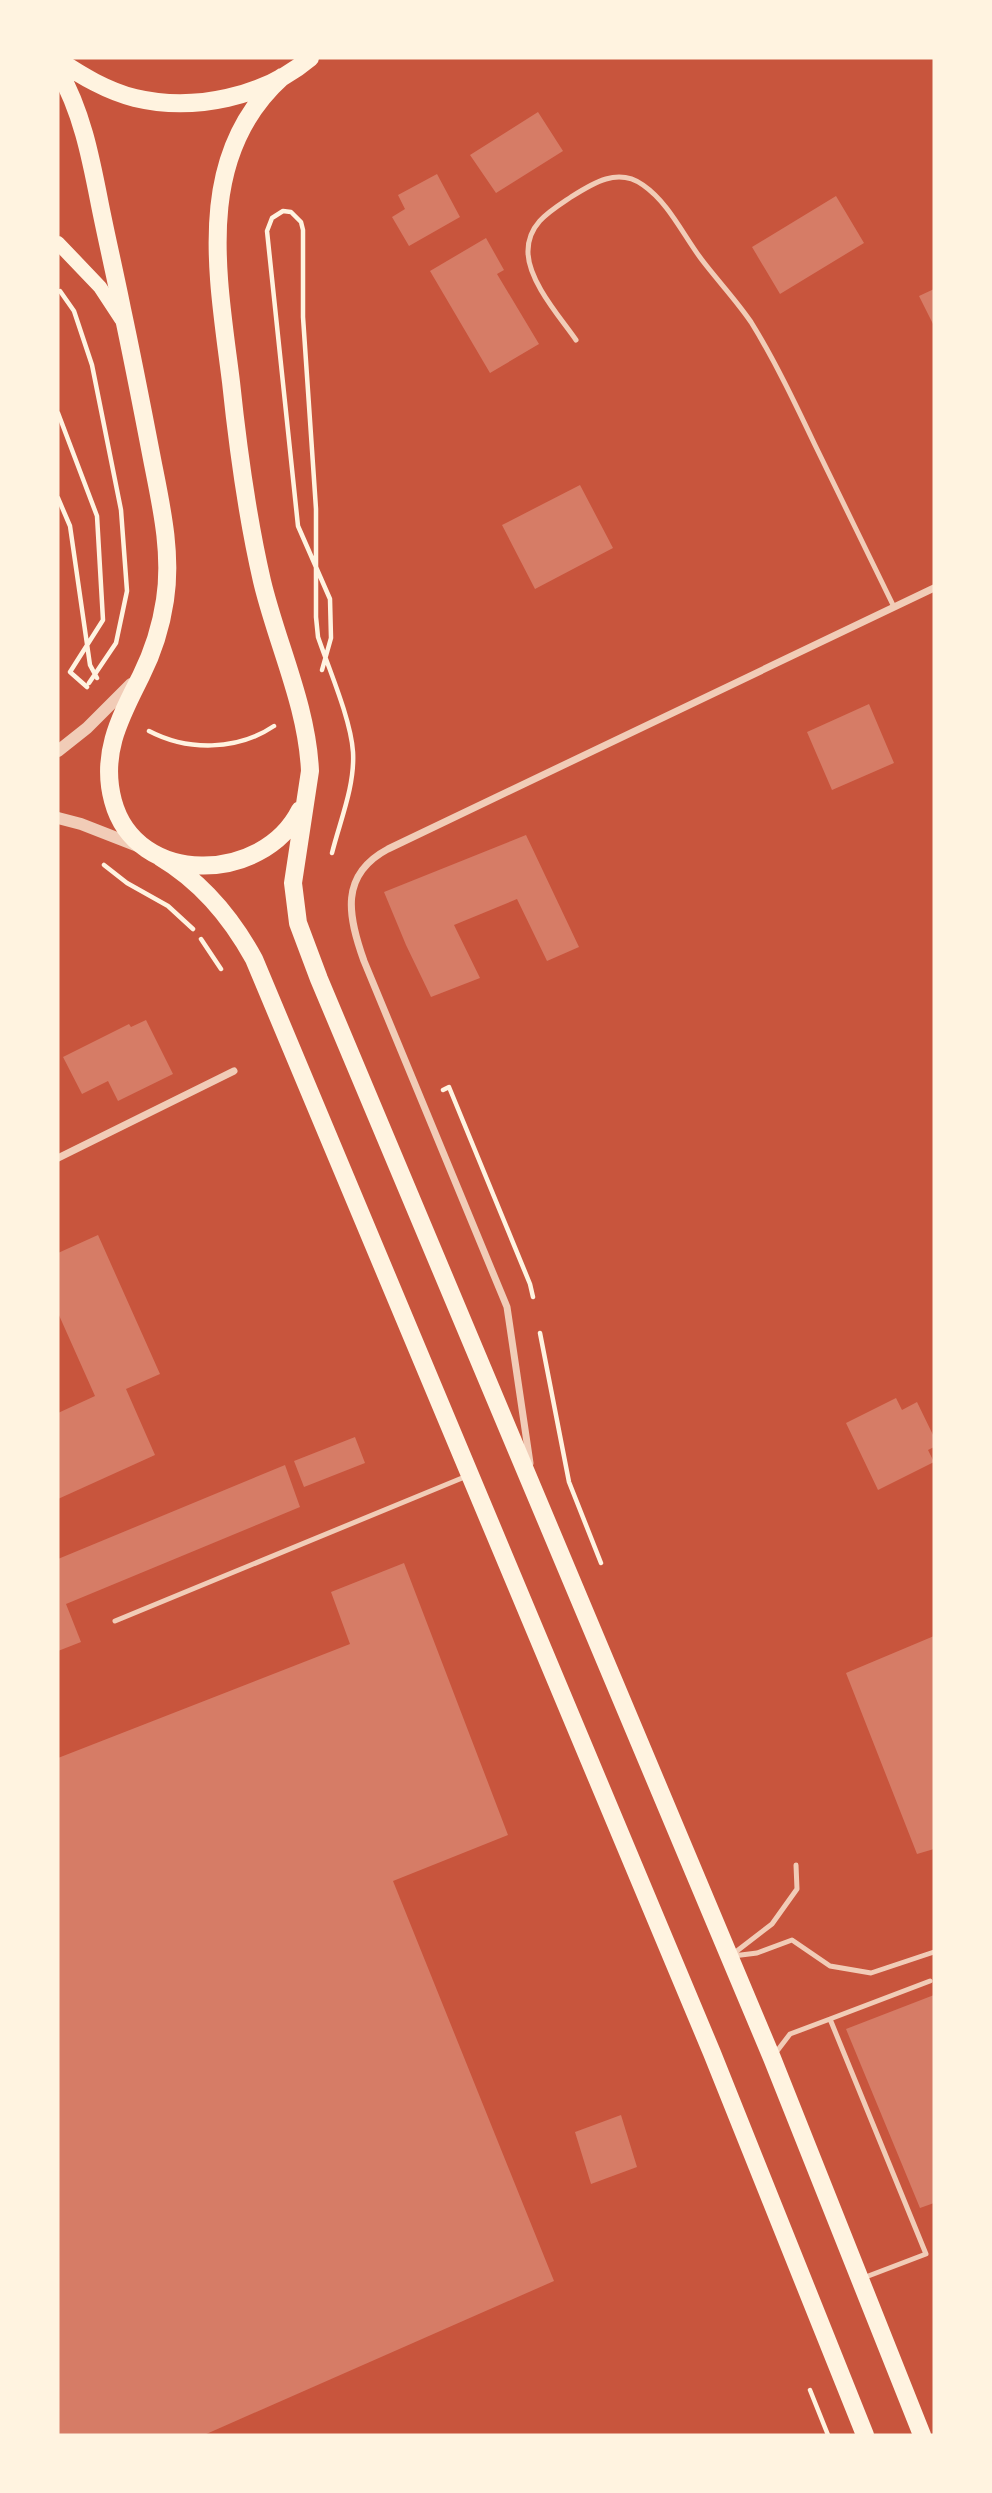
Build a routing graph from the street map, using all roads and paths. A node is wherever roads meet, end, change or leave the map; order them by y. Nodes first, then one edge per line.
1 (310, 58) edge
2 (58, 60) edge
3 (58, 70) edge
4 (282, 77) junction
5 (58, 243) edge
6 (58, 287) edge
7 (128, 340) junction
8 (576, 340) dead end
9 (58, 412) edge
10 (316, 509) dead end
11 (934, 588) edge
12 (894, 607) junction
13 (149, 658) junction
14 (58, 751) edge
15 (305, 797) junction
16 (58, 818) edge
17 (331, 853) dead end
18 (160, 857) junction
19 (97, 860) dead end
20 (224, 974) dead end
21 (234, 1071) dead end
22 (421, 1099) junction
23 (58, 1158) edge
24 (533, 1297) dead end
25 (538, 1324) dead end
26 (470, 1475) junction
27 (545, 1516) junction
28 (604, 1571) dead end
29 (115, 1621) dead end
30 (796, 1865) dead end
31 (934, 1952) edge
32 (730, 1956) junction
33 (930, 1980) dead end
34 (830, 2019) junction
35 (772, 2058) junction
36 (934, 2251) edge
37 (926, 2254) junction
38 (860, 2279) junction
39 (808, 2385) dead end
40 (828, 2435) edge
41 (864, 2435) edge
42 (922, 2435) edge

1 - 4 main road
2 - 4 main road
3 - 7 main road
4 - 15 main road
5 - 7 main road
6 - 9 path
7 - 13 main road
8 - 12 lane
10 - 17 path
11 - 12 street
12 - 22 street
13 - 14 street
13 - 18 main road
15 - 18 main road
15 - 27 main road
16 - 18 street
18 - 26 main road
19 - 20 path
21 - 23 street
22 - 24 path
22 - 27 street
25 - 28 path
26 - 29 lane
26 - 41 main road
27 - 32 main road
30 - 32 lane
31 - 32 lane
32 - 35 main road
33 - 34 lane
34 - 35 lane
34 - 37 lane
35 - 38 main road
36 - 37 lane
37 - 38 lane
38 - 42 main road
39 - 40 path

